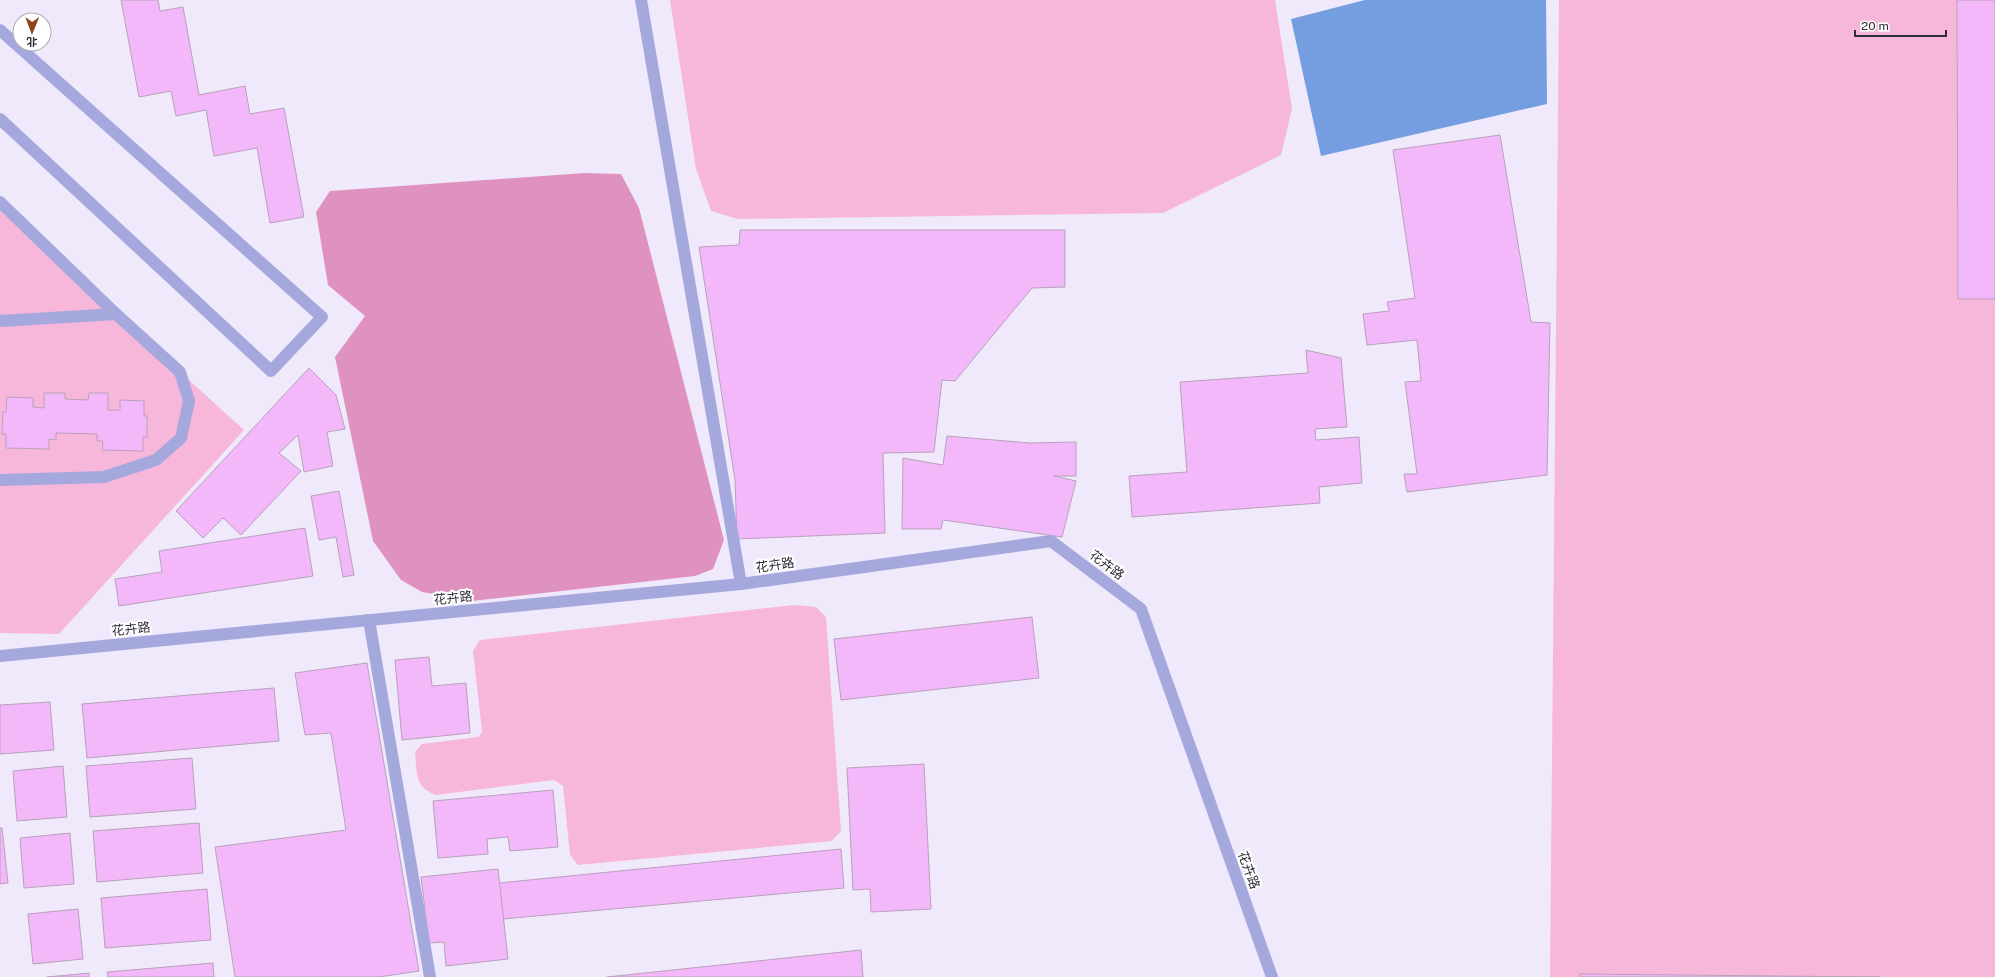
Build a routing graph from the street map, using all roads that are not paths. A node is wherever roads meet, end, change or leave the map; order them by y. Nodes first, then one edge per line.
1 (641, 0) edge
2 (0, 30) edge
3 (0, 119) edge
4 (0, 202) edge
5 (116, 314) junction
6 (0, 321) edge
7 (0, 480) edge
8 (742, 584) junction
9 (369, 620) junction
10 (0, 656) edge
11 (430, 977) edge
12 (1272, 977) edge

1 - 8 street
2 - 3 street
4 - 5 street
5 - 6 street
5 - 7 street
8 - 9 street, 花卉路
8 - 12 street, 花卉路
9 - 10 street, 花卉路
9 - 11 street

